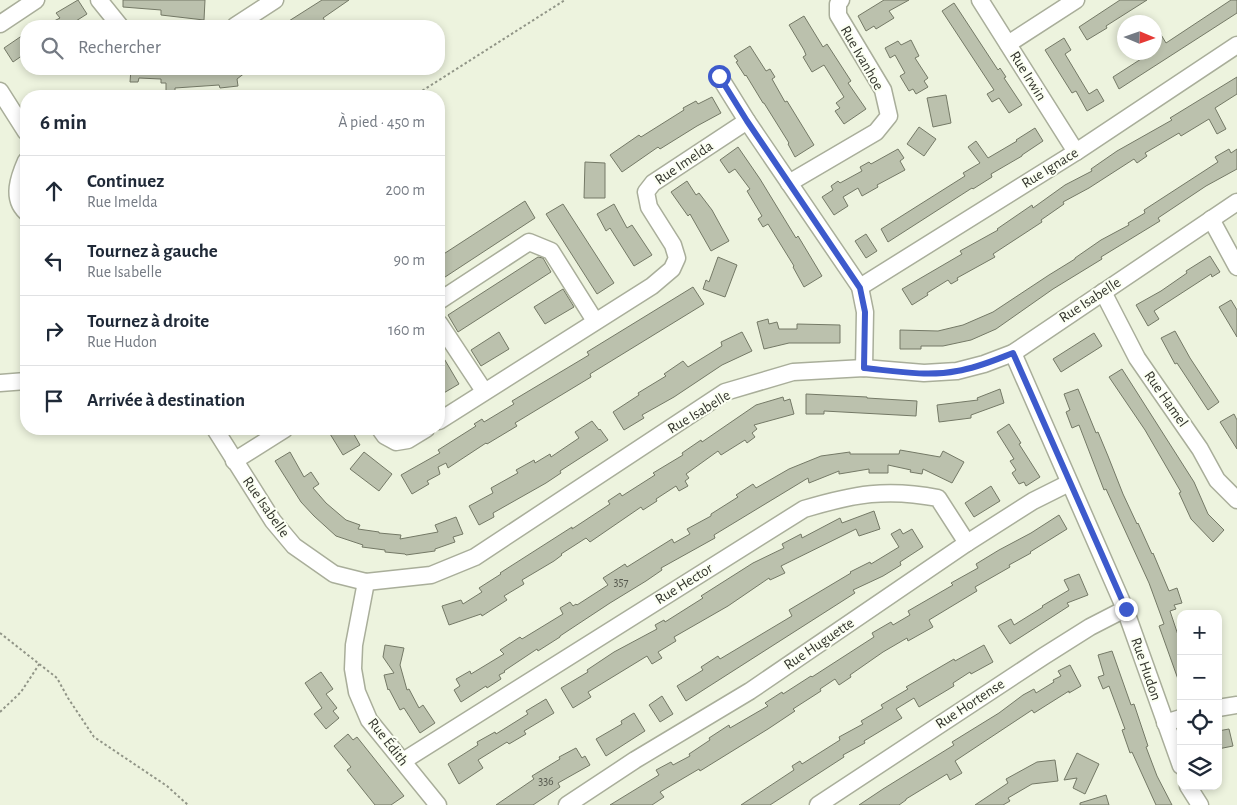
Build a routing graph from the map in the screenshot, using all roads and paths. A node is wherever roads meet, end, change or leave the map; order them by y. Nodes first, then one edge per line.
1 (36, 0) edge
2 (99, 0) edge
3 (275, 0) edge
4 (565, 0) edge
5 (840, 0) edge
6 (980, 0) edge
7 (1076, 0) edge
8 (115, 20) edge
9 (244, 20) edge
10 (0, 24) edge
11 (1008, 44) junction
12 (1237, 45) edge
13 (719, 76) dead end
14 (0, 90) edge
15 (423, 90) edge
16 (747, 121) junction
17 (20, 122) edge
18 (1076, 152) junction
19 (20, 174) edge
20 (789, 183) junction
21 (20, 201) edge
22 (1237, 202) edge
23 (1211, 219) junction
24 (1237, 267) edge
25 (860, 288) junction
26 (1103, 292) junction
27 (445, 297) edge
28 (595, 321) junction
29 (445, 332) edge
30 (1013, 353) junction
31 (864, 368) junction
32 (20, 381) edge
33 (0, 383) edge
34 (484, 392) junction
35 (445, 416) edge
36 (219, 435) edge
37 (275, 435) edge
38 (384, 435) edge
39 (416, 435) edge
40 (234, 461) junction
41 (1070, 483) junction
42 (1237, 500) edge
43 (967, 543) junction
44 (366, 582) junction
45 (1126, 609) junction
46 (0, 633) edge
47 (40, 663) junction
48 (1237, 704) edge
49 (1222, 707) edge
50 (0, 712) edge
51 (1173, 721) edge
52 (1177, 745) edge
53 (403, 761) junction
54 (1191, 790) edge
55 (188, 805) edge
56 (438, 805) edge
57 (568, 805) edge
58 (818, 805) edge
59 (1200, 805) edge

1 - 10 street
2 - 8 street
3 - 9 street
4 - 15 path
5 - 20 street, Rue Ivanhoe
6 - 11 street, Rue Irwin
7 - 11 street
11 - 18 street, Rue Irwin
12 - 18 street, Rue Ignace
13 - 16 street
14 - 17 street
16 - 20 street
16 - 28 street, Rue Imelda
18 - 25 street, Rue Ignace
19 - 21 street
20 - 25 street
22 - 23 street, Rue Isabelle
23 - 24 street
23 - 26 street, Rue Isabelle
25 - 31 street
26 - 30 street, Rue Isabelle
26 - 42 street, Rue Hamel
27 - 28 street
28 - 34 street, Rue Imelda
29 - 34 street
30 - 31 street, Rue Isabelle
30 - 41 street, Rue Hudon
31 - 44 street, Rue Isabelle
32 - 33 street
34 - 35 street, Rue Imelda
36 - 40 street, Rue Isabelle
37 - 40 street
38 - 39 street
40 - 44 street, Rue Isabelle
41 - 43 street, Rue Huguette
41 - 45 street, Rue Hudon
43 - 53 street, Rue Hector
43 - 57 street, Rue Huguette
44 - 53 street, Rue Édith
45 - 51 street, Rue Hudon
45 - 58 street, Rue Hortense
46 - 47 path
47 - 50 path
47 - 55 path
48 - 49 street
51 - 52 street, Rue Hudon
53 - 56 street, Rue Édith
54 - 59 street

